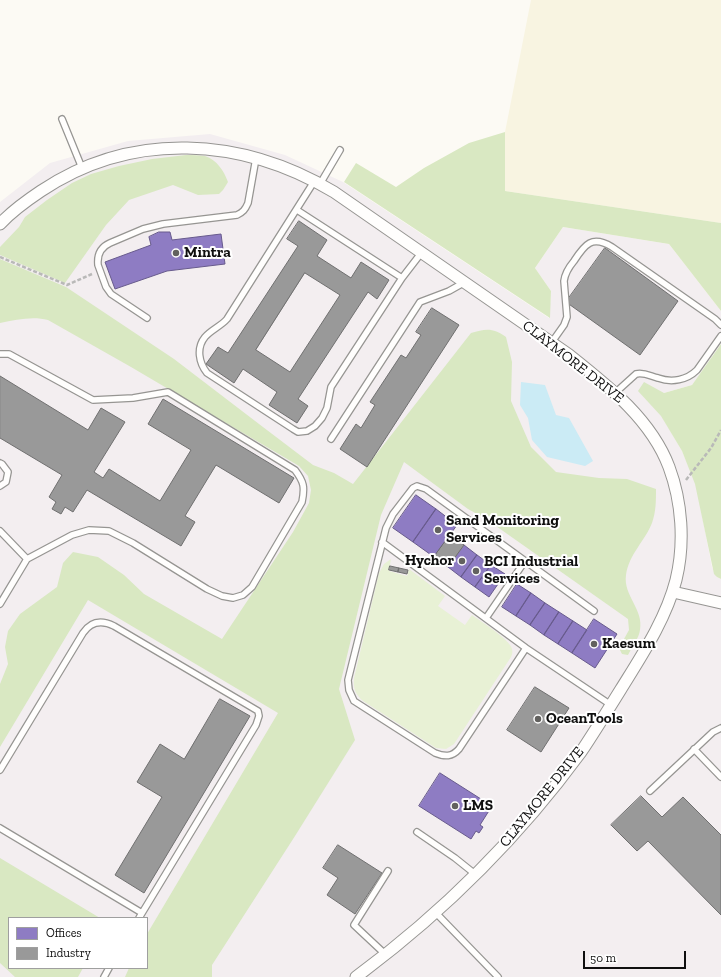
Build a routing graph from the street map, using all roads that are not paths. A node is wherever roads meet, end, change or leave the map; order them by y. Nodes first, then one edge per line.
1 (62, 119) dead end
2 (340, 150) dead end
3 (256, 158) junction
4 (82, 168) junction
5 (318, 182) junction
6 (297, 210) junction
7 (0, 224) edge
8 (422, 252) junction
9 (402, 278) junction
10 (465, 282) junction
11 (147, 318) dead end
12 (721, 325) edge
13 (721, 336) edge
14 (552, 342) junction
15 (0, 354) edge
16 (615, 393) junction
17 (332, 439) dead end
18 (0, 464) edge
19 (0, 486) edge
20 (0, 531) edge
21 (382, 542) junction
22 (27, 559) junction
23 (524, 561) junction
24 (673, 592) junction
25 (721, 603) edge
26 (0, 604) edge
27 (594, 611) dead end
28 (486, 618) junction
29 (526, 648) junction
30 (611, 705) junction
31 (721, 728) edge
32 (694, 749) junction
33 (0, 770) edge
34 (721, 777) edge
35 (650, 791) dead end
36 (0, 828) edge
37 (417, 832) dead end
38 (388, 871) dead end
39 (475, 874) junction
40 (435, 912) junction
41 (141, 915) edge
42 (385, 954) junction
43 (356, 977) edge
44 (498, 977) edge

1 - 4 lane
2 - 5 lane
3 - 4 street, CLAYMORE DRIVE
3 - 5 street, CLAYMORE DRIVE
3 - 11 lane
4 - 7 street, CLAYMORE DRIVE
5 - 6 lane
5 - 8 street, CLAYMORE DRIVE
6 - 9 lane
6 - 9 lane
8 - 9 lane
8 - 10 street, CLAYMORE DRIVE
10 - 14 street, CLAYMORE DRIVE
10 - 17 lane
12 - 14 lane
13 - 16 lane
14 - 16 street, CLAYMORE DRIVE
15 - 22 lane
16 - 24 street, CLAYMORE DRIVE
18 - 19 lane
20 - 22 lane
21 - 23 lane
21 - 28 lane
21 - 29 lane
22 - 26 lane
23 - 27 lane
23 - 28 lane
24 - 25 street
24 - 30 street, CLAYMORE DRIVE
28 - 29 lane
29 - 30 lane
30 - 39 street, CLAYMORE DRIVE
31 - 32 lane
32 - 34 lane
32 - 35 lane
33 - 41 lane
36 - 41 lane
37 - 39 lane
38 - 42 lane
39 - 40 street, CLAYMORE DRIVE
40 - 42 street, CLAYMORE DRIVE
40 - 44 lane
42 - 43 street, CLAYMORE DRIVE

